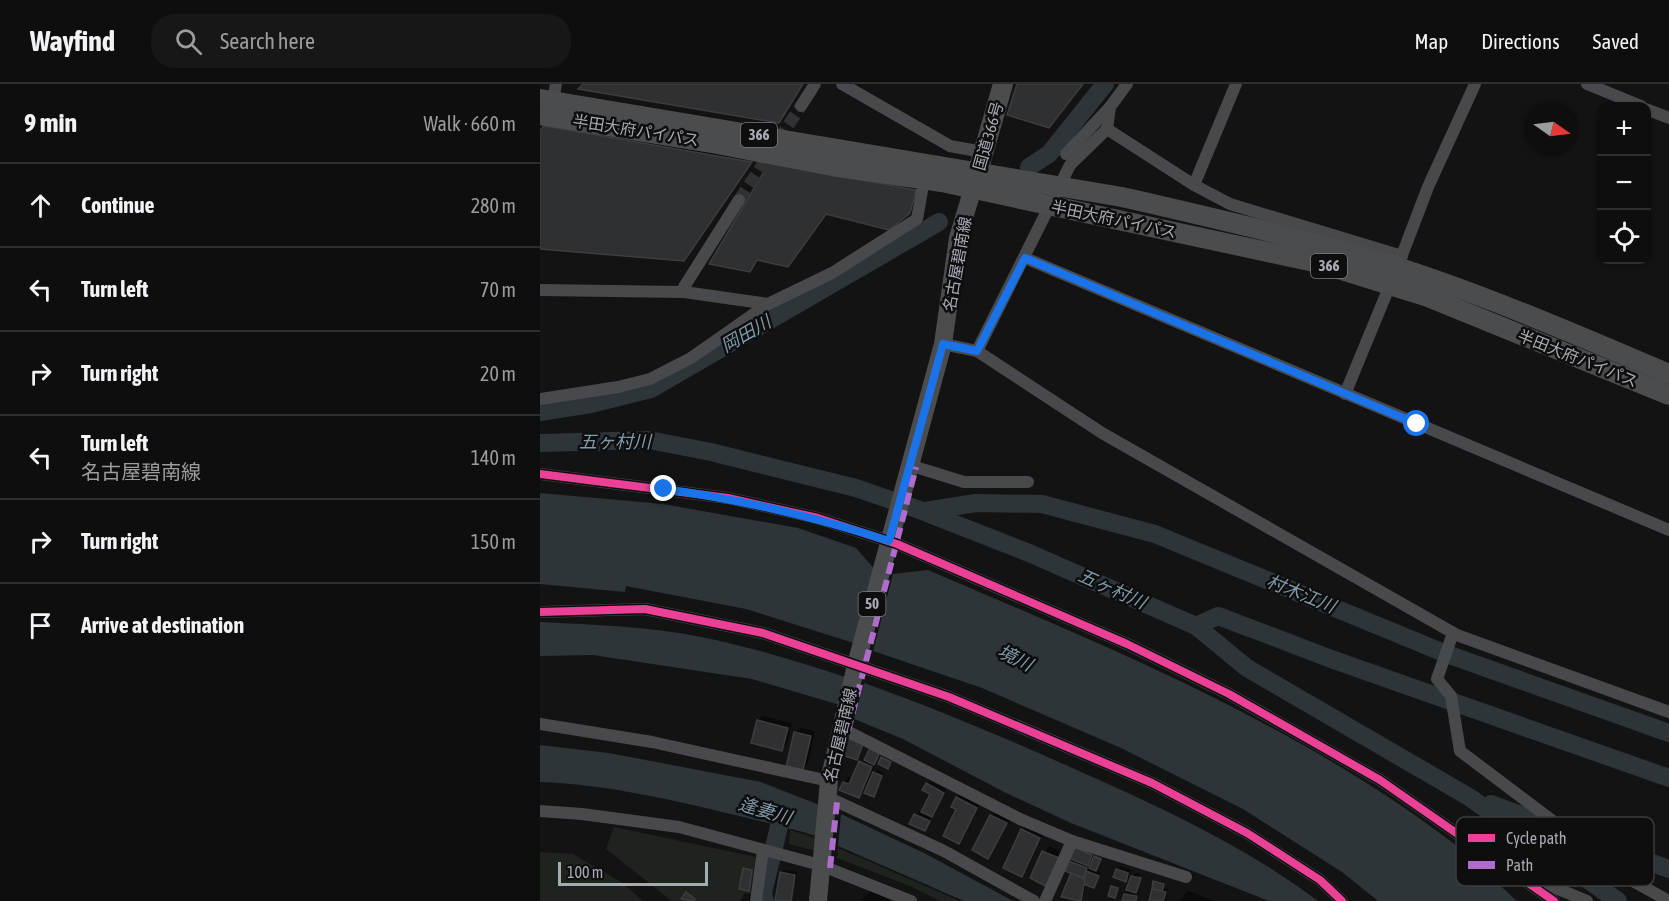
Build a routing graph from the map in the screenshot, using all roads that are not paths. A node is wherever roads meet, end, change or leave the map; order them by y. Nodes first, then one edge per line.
1 (815, 84) edge
2 (842, 84) edge
3 (1003, 84) edge
4 (1127, 84) edge
5 (1236, 84) edge
6 (1475, 84) edge
7 (1587, 84) edge
8 (547, 99) edge
9 (1631, 102) edge
10 (801, 106) tunnel mouth
11 (1110, 107) junction
12 (1651, 111) edge
13 (1669, 118) edge
14 (1107, 129) junction
15 (984, 152) junction
16 (1066, 154) dead end
17 (925, 172) junction
18 (975, 180) junction
19 (1194, 185) junction
20 (1059, 186) junction
21 (739, 200) tunnel mouth
22 (1050, 205) junction
23 (1025, 258) junction
24 (1396, 269) junction
25 (540, 290) edge
26 (684, 292) junction
27 (768, 304) junction
28 (943, 344) junction
29 (977, 351) junction
30 (1669, 374) edge
31 (1345, 394) junction
32 (1669, 395) edge
33 (540, 399) edge
34 (909, 465) junction
35 (540, 474) edge
36 (1028, 482) dead end
37 (1669, 530) edge
38 (889, 541) junction
39 (540, 612) edge
40 (1457, 635) junction
41 (856, 666) junction
42 (1669, 712) edge
43 (540, 724) edge
44 (842, 725) junction
45 (828, 789) junction
46 (540, 812) edge
47 (1547, 817) edge
48 (1456, 832) edge
49 (1072, 841) junction
50 (764, 850) junction
51 (815, 863) junction
52 (1186, 877) dead end
53 (1533, 886) edge
54 (1550, 886) edge
55 (1642, 886) edge
56 (756, 901) edge
57 (818, 901) edge
58 (911, 901) edge
59 (1034, 901) edge
60 (1046, 901) edge
61 (1342, 901) edge
62 (1554, 901) edge
63 (1587, 901) edge
64 (1669, 901) edge

1 - 10 street
2 - 15 street
3 - 15 highway, 国道366号
4 - 11 street
5 - 19 street
6 - 24 street
7 - 9 street
8 - 17 highway, 半田大府パイパス / 366
11 - 14 street
11 - 16 street
12 - 13 street
14 - 19 street
14 - 20 street
15 - 18 highway, 国道366号
17 - 18 highway, 半田大府パイパス / 366
17 - 27 street
18 - 20 highway, 半田大府パイパス / 366
18 - 22 highway, 半田大府パイパス / 366
18 - 28 main road, 名古屋碧南線 / 50
19 - 24 street
20 - 22 street
20 - 24 highway, 半田大府パイパス / 366
21 - 26 street
22 - 23 street
22 - 24 highway, 半田大府パイパス / 366
23 - 29 street
23 - 31 street
24 - 30 highway, 半田大府パイパス / 366
24 - 31 street
24 - 32 highway, 半田大府パイパス / 366
25 - 26 street
26 - 27 street
27 - 33 street
28 - 29 street
28 - 34 main road, 名古屋碧南線 / 50
29 - 40 street
31 - 37 street
34 - 36 street
34 - 38 main road, 名古屋碧南線 / 50
35 - 38 street
38 - 41 main road, 名古屋碧南線 / 50
38 - 48 street
39 - 41 street
40 - 42 street
40 - 47 street
41 - 44 main road, 名古屋碧南線 / 50
41 - 61 street
43 - 45 street
44 - 45 main road, 名古屋碧南線 / 50
44 - 49 street
45 - 51 main road, 名古屋碧南線 / 50
45 - 59 street
46 - 50 street
49 - 52 street
49 - 60 street
50 - 51 street
50 - 56 street
51 - 57 main road, 名古屋碧南線 / 50
51 - 58 street
53 - 62 street
54 - 63 street
55 - 64 street

